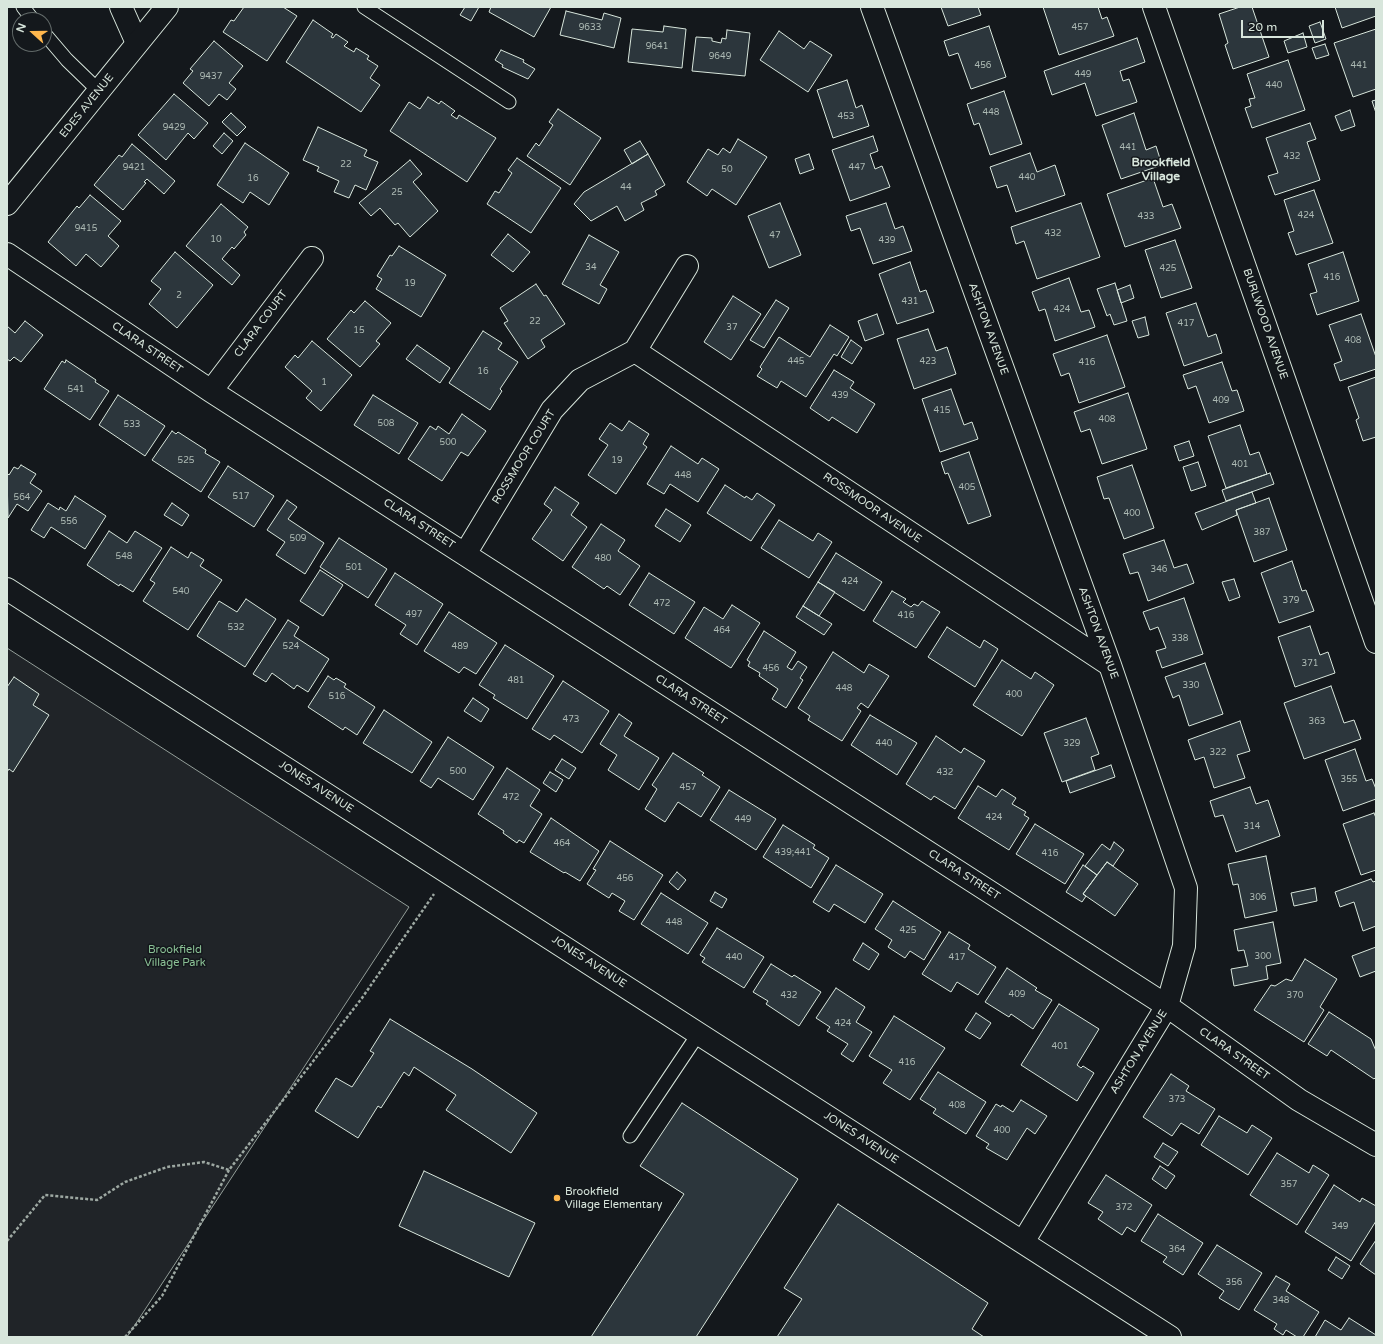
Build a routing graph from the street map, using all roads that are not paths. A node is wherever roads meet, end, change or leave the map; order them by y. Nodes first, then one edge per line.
1 (121, 7) edge
2 (167, 7) edge
3 (364, 7) edge
4 (872, 7) edge
5 (1154, 7) edge
6 (52, 42) edge
7 (137, 43) junction
8 (99, 91) junction
9 (509, 102) dead end
10 (7, 204) edge
11 (7, 254) edge
12 (312, 258) dead end
13 (687, 266) dead end
14 (635, 351) junction
15 (211, 391) junction
16 (465, 554) junction
17 (7, 589) edge
18 (1376, 642) edge
19 (1110, 665) junction
20 (1167, 1006) junction
21 (699, 1033) junction
22 (630, 1136) dead end
23 (1376, 1145) edge
24 (1023, 1242) junction
25 (1170, 1337) edge

1 - 7 street
2 - 7 street, EDES AVENUE
3 - 9 lane
4 - 19 street, ASHTON AVENUE
5 - 18 street, BURLWOOD AVENUE
6 - 8 lane
7 - 8 street, EDES AVENUE
8 - 10 street, EDES AVENUE
11 - 15 street, CLARA STREET
12 - 15 street, CLARA COURT
13 - 14 street
14 - 16 street, ROSSMOOR COURT
14 - 19 street, ROSSMOOR AVENUE
15 - 16 street, CLARA STREET
16 - 20 street, CLARA STREET
17 - 21 street, JONES AVENUE
19 - 20 street, ASHTON AVENUE
20 - 23 street, CLARA STREET
20 - 24 street, ASHTON AVENUE
21 - 22 lane
21 - 24 street, JONES AVENUE
24 - 25 street, JONES AVENUE

